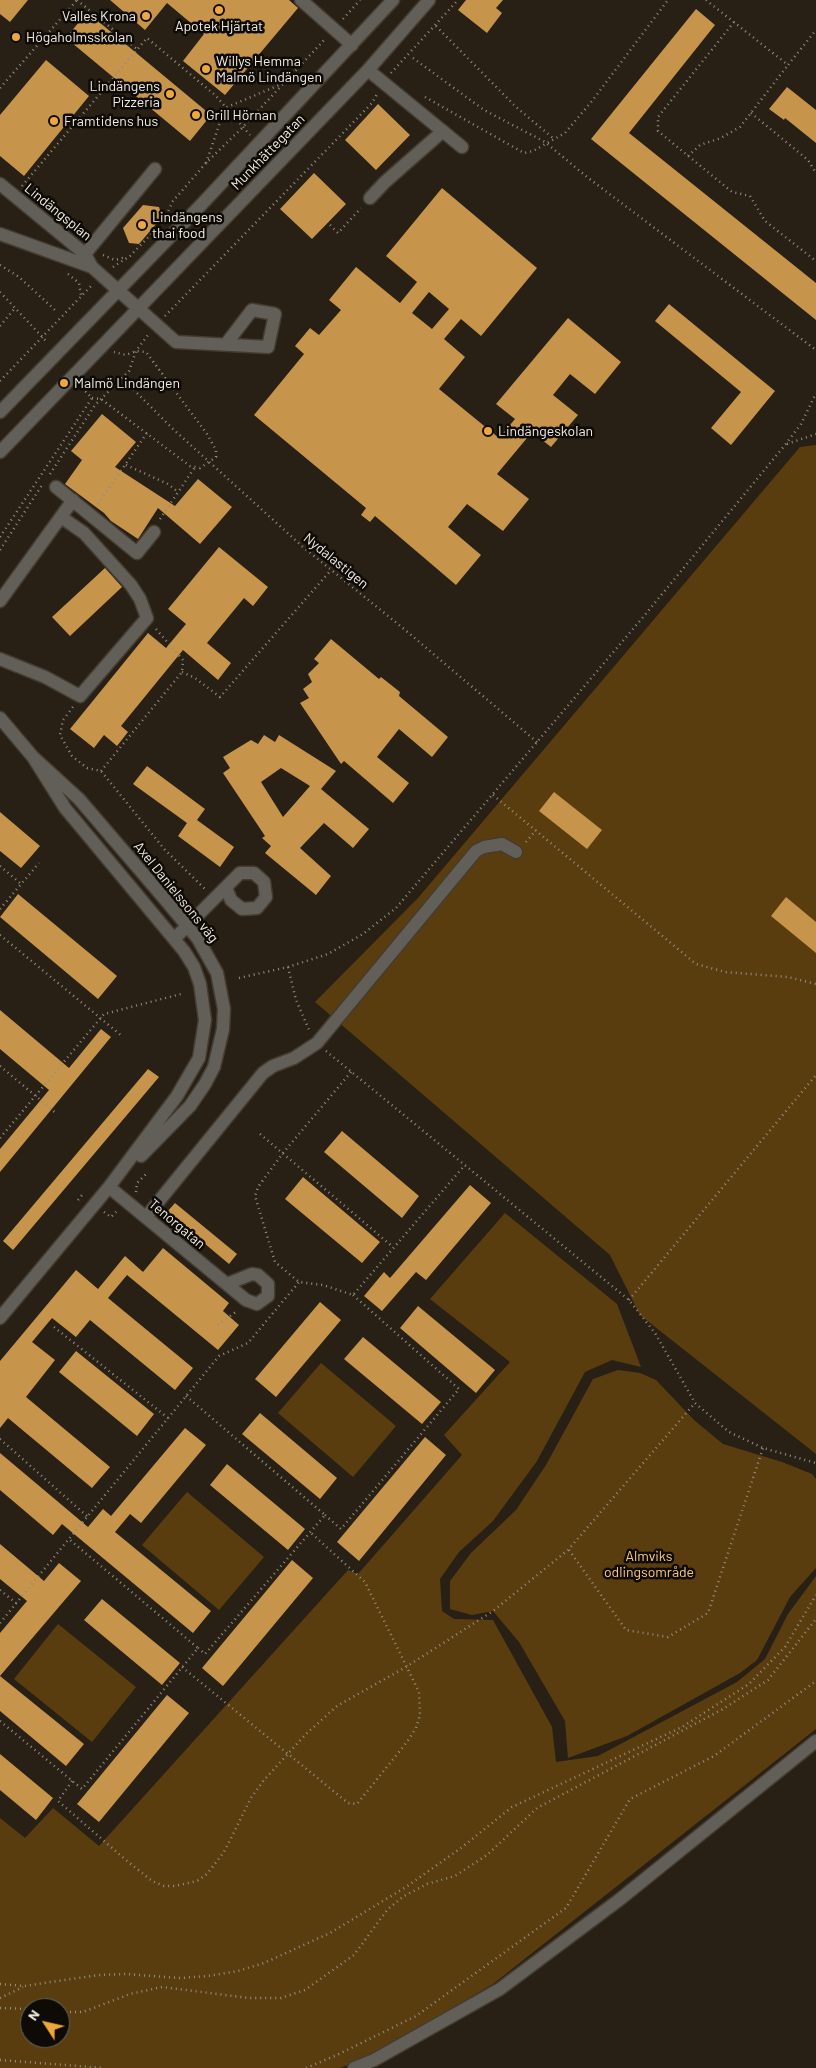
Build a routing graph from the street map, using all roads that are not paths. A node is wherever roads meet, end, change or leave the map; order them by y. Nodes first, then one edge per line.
1 (301, 0) edge
2 (393, 0) edge
3 (429, 0) edge
4 (352, 44) junction
5 (368, 70) junction
6 (443, 131) junction
7 (462, 148) dead end
8 (155, 168) dead end
9 (0, 184) edge
10 (370, 198) road end
11 (0, 234) edge
12 (89, 250) junction
13 (97, 271) junction
14 (118, 290) junction
15 (138, 309) junction
16 (226, 344) dead end
17 (0, 412) edge
18 (0, 452) edge
19 (56, 487) dead end
20 (73, 500) junction
21 (61, 517) junction
22 (154, 532) road end
23 (0, 601) edge
24 (0, 659) edge
25 (0, 718) edge
26 (33, 757) junction
27 (516, 852) dead end
28 (226, 888) dead end
29 (188, 926) junction
30 (174, 939) junction
31 (109, 1187) junction
32 (149, 1213) junction
33 (227, 1284) junction
34 (0, 1318) edge
35 (816, 1742) edge
36 (354, 2068) edge

1 - 4 street
2 - 4 street, Munkhättegatan
3 - 5 street, Munkhättegatan
4 - 14 street, Munkhättegatan
5 - 6 street
5 - 15 street, Munkhättegatan
6 - 7 street
6 - 10 street
8 - 12 street
9 - 12 street, Lindängsplan
11 - 13 street, Lindängsplan
12 - 13 street, Lindängsplan
13 - 14 street, Lindängsplan
14 - 15 street, Lindängsplan
14 - 17 street, Munkhättegatan
15 - 16 street, Lindängsplan
15 - 18 street, Munkhättegatan
19 - 20 street
20 - 21 street
20 - 22 street
21 - 23 street
21 - 24 street
25 - 26 street, Axel Danielssons väg
26 - 29 street, Axel Danielssons väg
26 - 30 street, Axel Danielssons väg
27 - 32 street
28 - 29 street
29 - 30 street
29 - 31 street, Axel Danielssons väg
30 - 31 street, Axel Danielssons väg
31 - 32 street, Tenorgatan
31 - 34 street, Axel Danielssons väg
32 - 33 street, Tenorgatan
33 - 33 street, Tenorgatan
35 - 36 street

